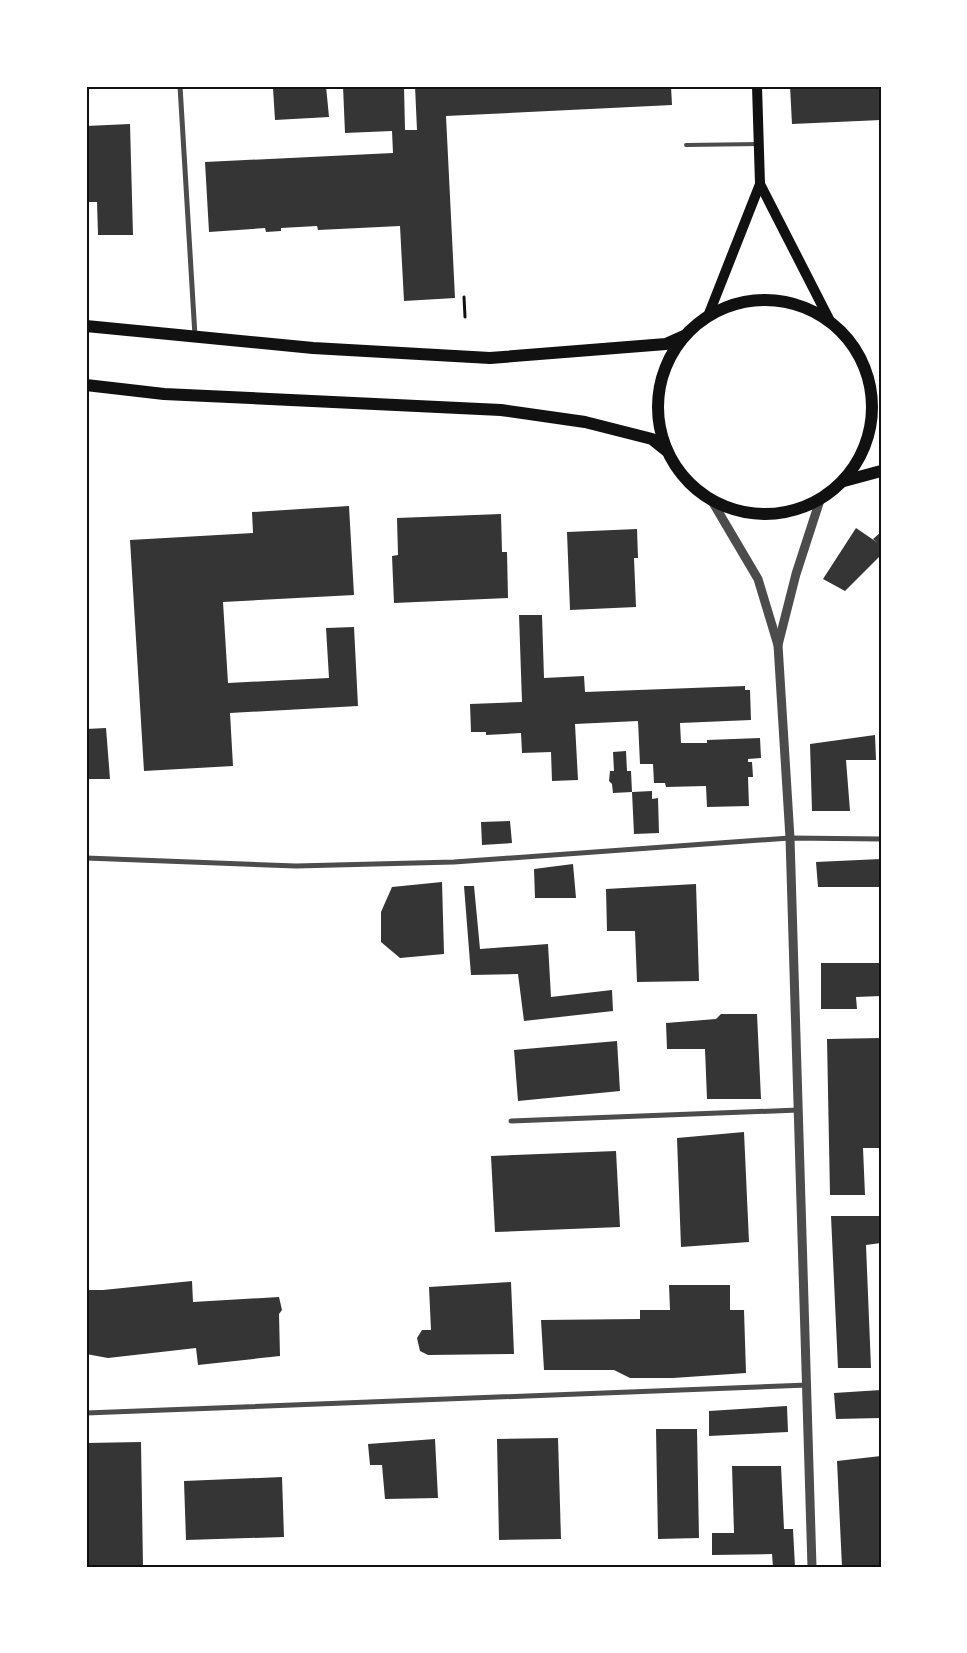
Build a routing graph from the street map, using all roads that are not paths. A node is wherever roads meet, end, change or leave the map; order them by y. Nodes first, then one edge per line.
1 (180, 86) edge
2 (757, 86) edge
3 (759, 144) junction
4 (686, 145) dead end
5 (760, 184) junction
6 (708, 316) junction
7 (829, 319) junction
8 (86, 326) edge
9 (195, 336) junction
10 (684, 336) junction
11 (867, 370) junction
12 (881, 373) edge
13 (86, 385) edge
14 (667, 451) junction
15 (881, 471) edge
16 (844, 481) junction
17 (820, 500) junction
18 (712, 501) junction
19 (778, 645) junction
20 (790, 838) junction
21 (881, 839) edge
22 (86, 858) edge
23 (798, 1110) junction
24 (511, 1121) dead end
25 (808, 1385) junction
26 (86, 1413) edge
27 (812, 1567) edge

1 - 9 street
2 - 3 main road
3 - 4 lane
3 - 5 main road
5 - 6 main road
5 - 7 main road
6 - 7 main road
6 - 10 main road
7 - 11 main road
8 - 9 main road
9 - 10 main road
10 - 14 main road
11 - 12 main road
11 - 16 main road
13 - 14 main road
14 - 18 main road
15 - 16 main road
16 - 17 main road
17 - 18 main road
17 - 19 street
18 - 19 street
19 - 20 street
20 - 21 street
20 - 22 street
20 - 23 street
23 - 24 street
23 - 25 street
25 - 26 street
25 - 27 street

